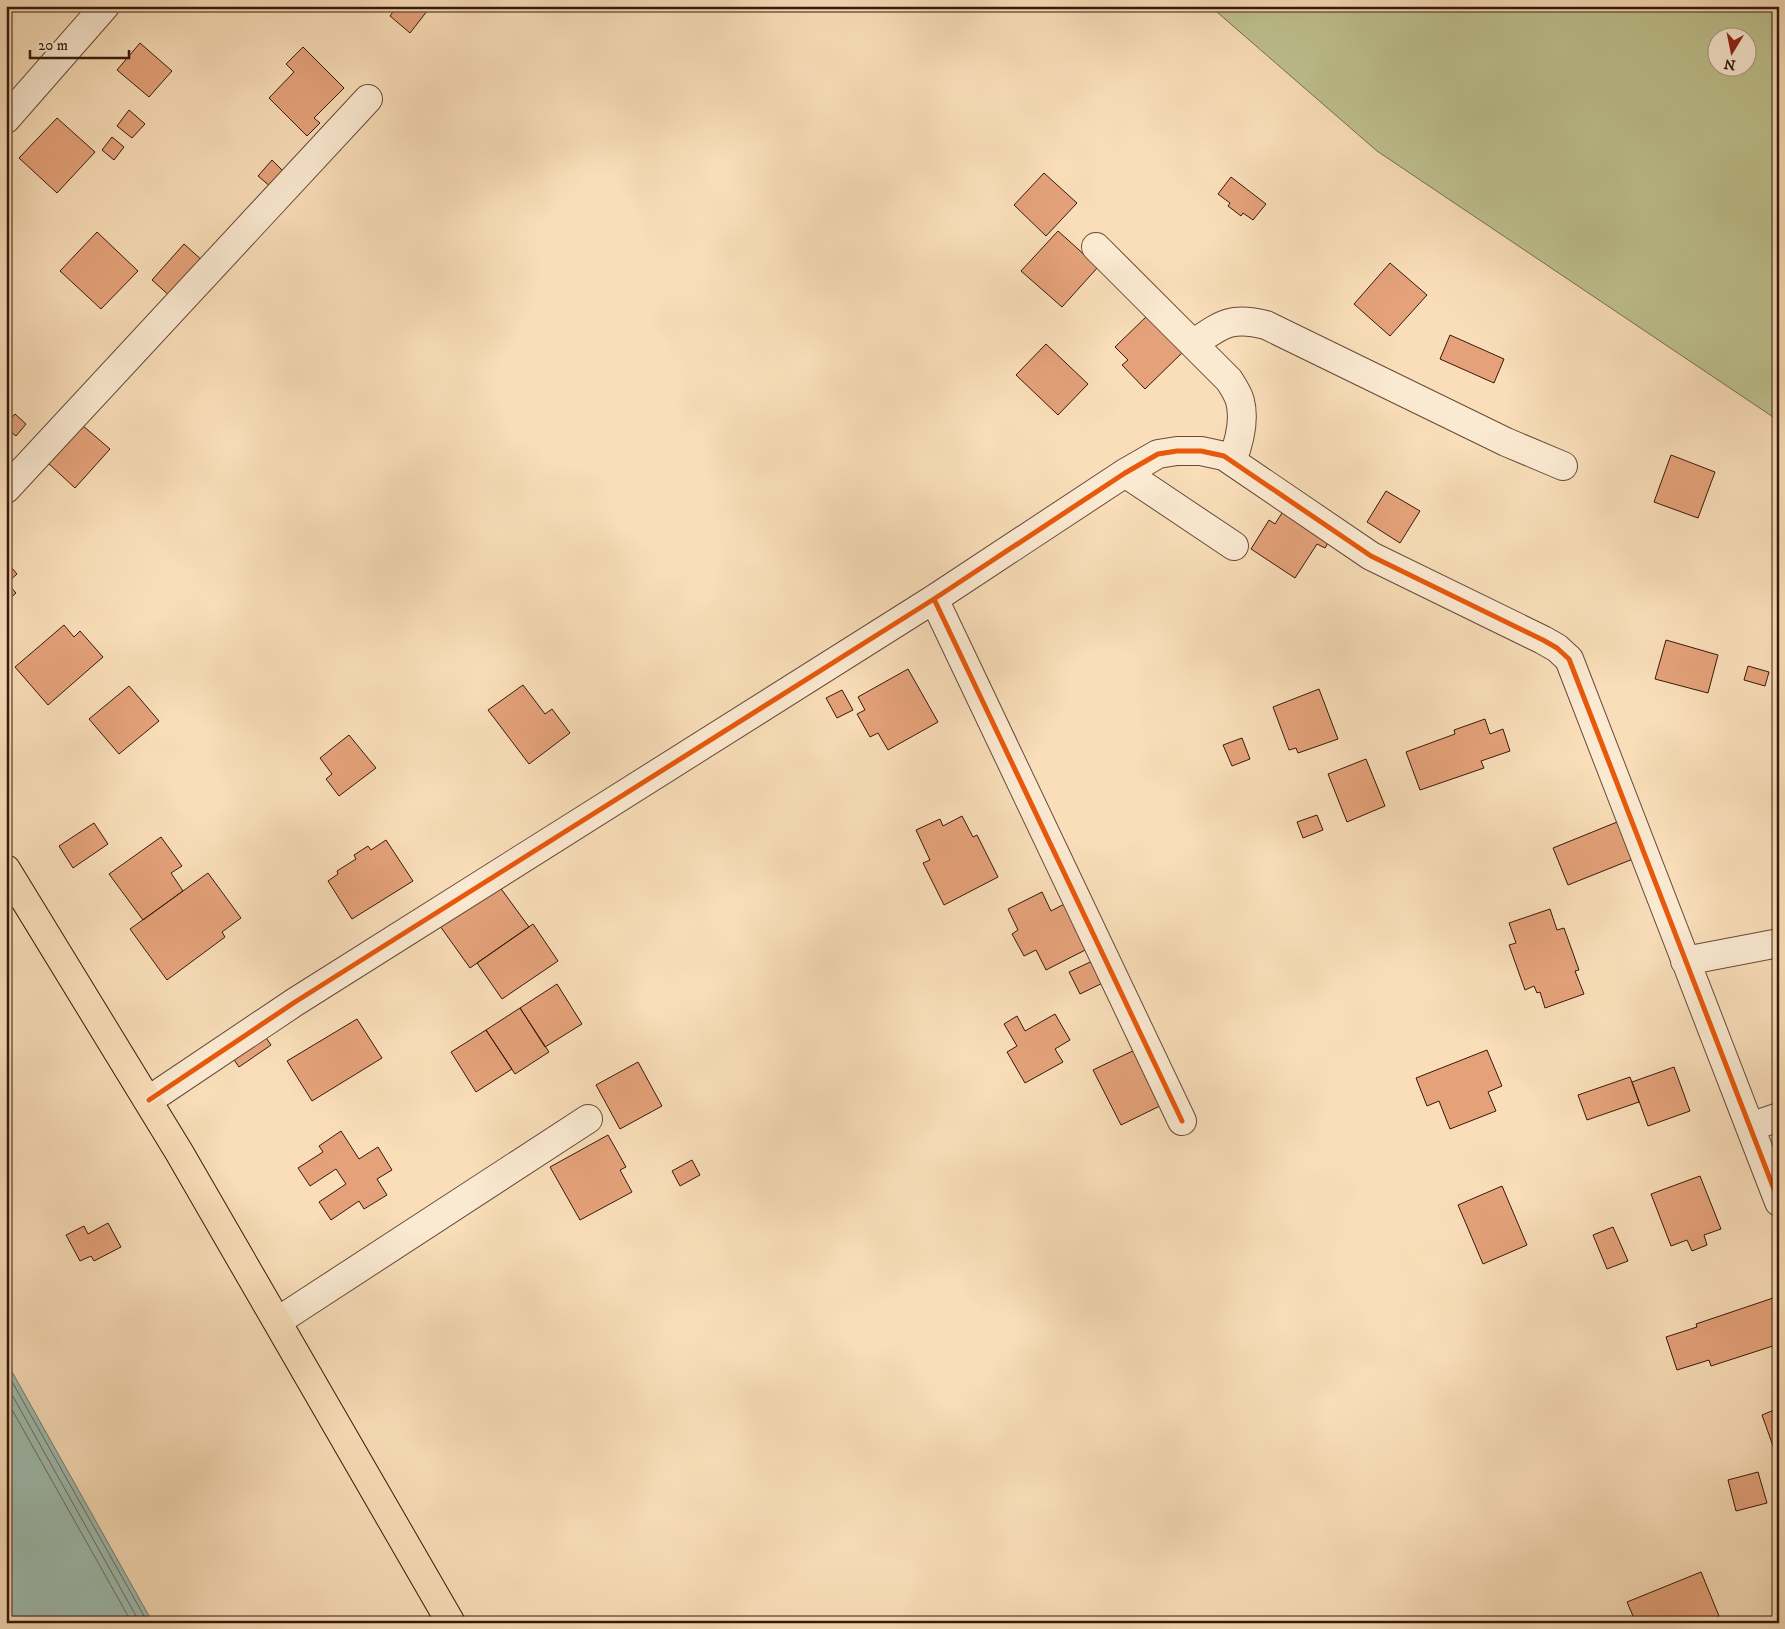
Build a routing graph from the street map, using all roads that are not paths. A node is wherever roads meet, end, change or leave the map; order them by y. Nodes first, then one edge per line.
1 (105, 6) edge
2 (368, 99) dead end
3 (6, 119) edge
4 (1096, 247) dead end
5 (1193, 344) junction
6 (1232, 461) junction
7 (1563, 466) dead end
8 (1125, 472) junction
9 (6, 489) edge
10 (1234, 546) dead end
11 (934, 600) junction
12 (6, 869) edge
13 (1779, 943) edge
14 (1686, 961) junction
15 (149, 1100) junction
16 (1779, 1117) edge
17 (588, 1119) dead end
18 (1182, 1121) dead end
19 (1750, 1127) junction
20 (1779, 1202) edge
21 (278, 1321) junction
22 (451, 1623) edge

1 - 3 street
2 - 9 street
4 - 5 street
5 - 6 street
5 - 7 street
6 - 8 street
6 - 14 street
8 - 10 street
8 - 11 street
11 - 15 street
11 - 18 street
12 - 15 main road
13 - 14 street
14 - 19 street
15 - 21 main road
16 - 19 street
17 - 21 street
19 - 20 street
21 - 22 main road

